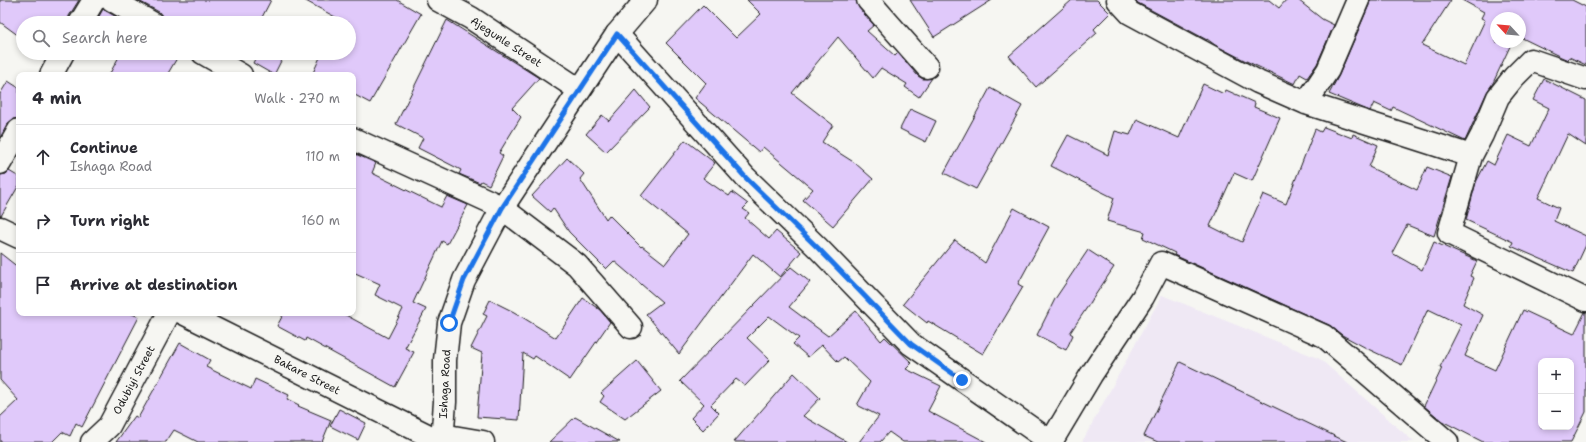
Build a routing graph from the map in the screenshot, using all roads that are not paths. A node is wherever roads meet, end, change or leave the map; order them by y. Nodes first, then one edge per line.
1 (94, 0) edge
2 (112, 0) edge
3 (438, 0) edge
4 (633, 0) edge
5 (646, 0) edge
6 (868, 0) edge
7 (1118, 0) edge
8 (1358, 0) edge
9 (84, 16) edge
10 (140, 16) edge
11 (617, 34) junction
12 (59, 60) edge
13 (215, 60) edge
14 (927, 67) dead end
15 (53, 72) edge
16 (236, 72) edge
17 (1586, 79) edge
18 (572, 85) junction
19 (1306, 103) junction
20 (16, 135) edge
21 (356, 140) edge
22 (1471, 156) junction
23 (0, 163) edge
24 (497, 205) junction
25 (0, 228) edge
26 (16, 236) edge
27 (1586, 300) edge
28 (167, 316) edge
29 (189, 316) edge
30 (631, 327) dead end
31 (436, 439) edge
32 (92, 442) edge
33 (483, 442) edge
34 (1051, 442) edge
35 (1447, 442) edge

1 - 9 street
2 - 10 street
3 - 18 street, Ajegunle Street
4 - 18 street, Ishaga Road
5 - 11 street, Ishaga Road
6 - 14 street
7 - 19 street
8 - 19 street
11 - 24 street, Ishaga Road
11 - 34 street
12 - 15 street
13 - 16 street
17 - 22 street
18 - 24 street, Ishaga Road
19 - 22 street
20 - 23 street
21 - 24 street
22 - 27 street
24 - 30 street
24 - 31 street, Ishaga Road
25 - 26 street
28 - 32 street, Odubiyi Street
29 - 31 street, Bakare Street
31 - 33 street, Bakare Street
34 - 35 street

